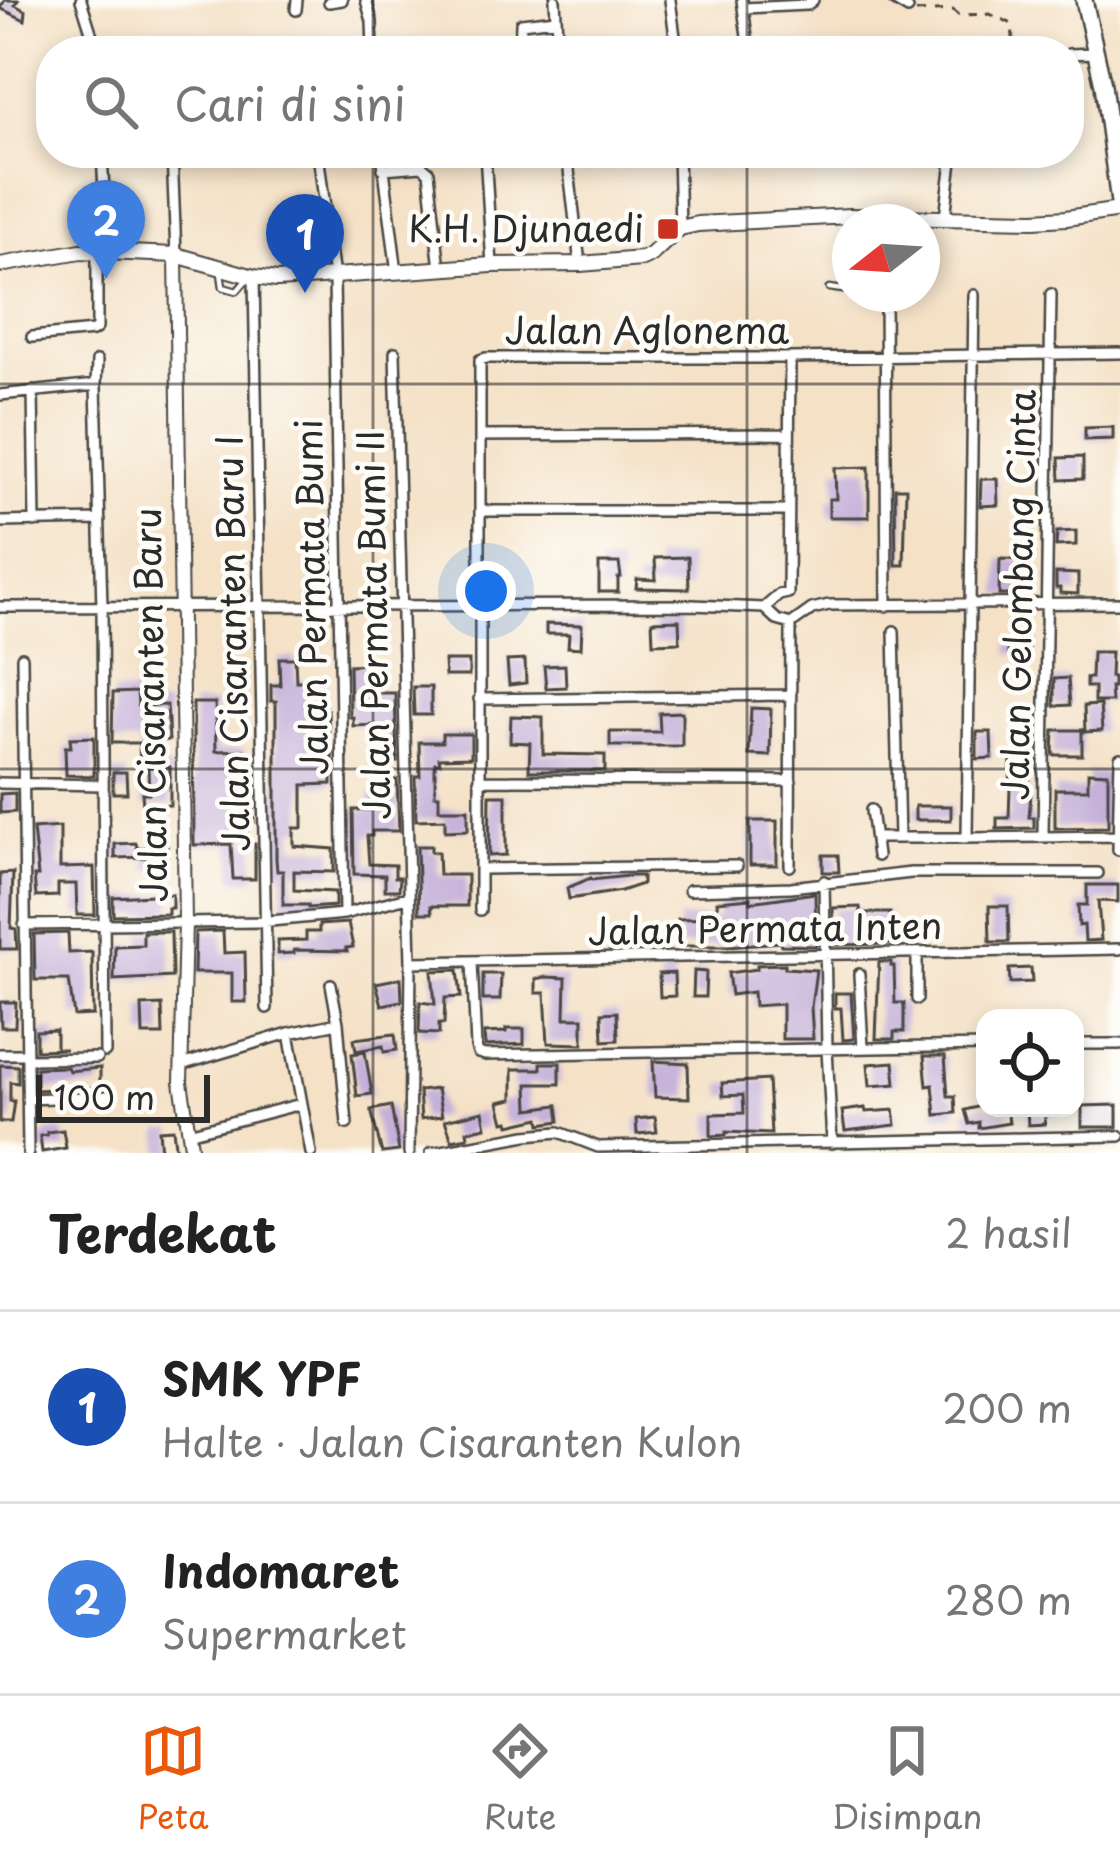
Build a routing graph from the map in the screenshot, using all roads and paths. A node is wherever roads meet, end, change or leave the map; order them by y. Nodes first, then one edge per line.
1 (81, 0) edge
2 (342, 0) edge
3 (366, 0) edge
4 (555, 0) edge
5 (670, 0) edge
6 (813, 0) edge
7 (893, 0) edge
8 (1084, 0) edge
9 (329, 2) edge
10 (743, 4) edge
11 (911, 10) joint
12 (556, 19) junction
13 (92, 36) edge
14 (372, 36) edge
15 (521, 36) edge
16 (558, 36) edge
17 (675, 36) edge
18 (746, 36) edge
19 (1013, 36) edge
20 (1096, 53) junction
21 (1084, 54) edge
22 (102, 168) edge
23 (173, 168) edge
24 (320, 168) edge
25 (396, 168) edge
26 (424, 168) edge
27 (485, 168) edge
28 (569, 168) edge
29 (678, 168) edge
30 (951, 168) edge
31 (383, 169) joint
32 (1120, 210) edge
33 (940, 217) edge
34 (945, 217) junction
35 (832, 220) edge
36 (680, 228) junction
37 (102, 251) junction
38 (176, 255) junction
39 (580, 264) junction
40 (0, 265) edge
41 (491, 266) junction
42 (440, 269) junction
43 (397, 273) junction
44 (252, 276) junction
45 (334, 278) junction
46 (829, 288) dead end
47 (832, 288) edge
48 (1051, 294) dead end
49 (974, 295) dead end
50 (885, 312) edge
51 (32, 337) dead end
52 (394, 352) dead end
53 (1120, 353) edge
54 (1048, 355) junction
55 (973, 356) junction
56 (790, 358) junction
57 (886, 358) junction
58 (97, 361) dead end
59 (96, 385) junction
60 (33, 391) junction
61 (0, 395) edge
62 (788, 434) junction
63 (480, 436) junction
64 (480, 511) junction
65 (787, 511) junction
66 (100, 520) junction
67 (35, 521) junction
68 (0, 522) edge
69 (788, 593) junction
70 (1045, 602) junction
71 (1120, 603) edge
72 (339, 604) junction
73 (401, 604) junction
74 (479, 604) junction
75 (970, 605) junction
76 (179, 606) junction
77 (258, 606) junction
78 (887, 606) junction
79 (0, 607) edge
80 (102, 607) junction
81 (764, 608) junction
82 (812, 609) junction
83 (791, 624) junction
84 (894, 631) dead end
85 (22, 657) dead end
86 (790, 695) junction
87 (479, 699) junction
88 (1120, 758) edge
89 (479, 780) junction
90 (790, 781) junction
91 (0, 783) edge
92 (23, 783) junction
93 (103, 785) junction
94 (871, 810) dead end
95 (1117, 836) edge
96 (1043, 837) junction
97 (875, 838) junction
98 (899, 838) junction
99 (967, 838) junction
100 (1118, 850) edge
101 (877, 856) dead end
102 (737, 866) dead end
103 (790, 866) dead end
104 (481, 868) junction
105 (1098, 873) dead end
106 (824, 881) junction
107 (689, 890) dead end
108 (407, 897) junction
109 (480, 910) dead end
110 (344, 914) junction
111 (266, 921) junction
112 (184, 923) junction
113 (24, 925) junction
114 (104, 926) junction
115 (1120, 949) edge
116 (917, 953) junction
117 (825, 955) junction
118 (411, 962) junction
119 (472, 962) junction
120 (859, 974) dead end
121 (331, 983) dead end
122 (917, 999) dead end
123 (267, 1008) dead end
124 (338, 1022) junction
125 (289, 1033) junction
126 (1120, 1044) edge
127 (1084, 1045) edge
128 (976, 1046) edge
129 (826, 1048) junction
130 (863, 1048) junction
131 (0, 1054) edge
132 (27, 1056) junction
133 (181, 1065) junction
134 (109, 1096) dead end
135 (27, 1099) junction
136 (302, 1104) junction
137 (346, 1124) dead end
138 (188, 1133) junction
139 (526, 1136) junction
140 (1120, 1136) edge
141 (832, 1143) junction
142 (845, 1148) edge
143 (598, 1150) edge
144 (662, 1150) edge
145 (28, 1153) edge
146 (192, 1153) edge
147 (310, 1153) edge
148 (409, 1153) edge
149 (431, 1153) edge
150 (527, 1153) edge

1 - 13 street
2 - 9 street
3 - 14 street
4 - 12 street
5 - 17 street
6 - 10 street
7 - 11 street
8 - 20 main road
10 - 18 street
11 - 19 path
12 - 15 street
12 - 16 street
20 - 21 street
20 - 32 main road
22 - 37 street
23 - 38 street
24 - 45 street, Jalan Permata Bumi
25 - 31 street
26 - 42 street
27 - 41 street
28 - 39 street
29 - 36 street
30 - 34 street
31 - 43 street
32 - 34 main road
33 - 34 main road
35 - 36 main road
36 - 39 main road
37 - 38 main road
37 - 40 main road
37 - 51 street
38 - 44 main road
38 - 76 street, Jalan Cisaranten Baru
39 - 41 main road
41 - 42 main road
42 - 43 main road
43 - 45 main road
44 - 45 main road
44 - 77 street, Jalan Cisaranten Baru I
45 - 72 street, Jalan Permata Bumi
46 - 47 lane
48 - 54 street, Jalan Gelombang Cinta
49 - 55 street
50 - 57 street
52 - 73 street, Jalan Permata Bumi II
53 - 54 street, Jalan Aglonema
54 - 55 street, Jalan Aglonema
54 - 70 street, Jalan Gelombang Cinta
55 - 57 street, Jalan Aglonema
55 - 75 street
56 - 57 street, Jalan Aglonema
56 - 62 street
56 - 63 street, Jalan Aglonema
57 - 78 street
58 - 59 street
59 - 60 street
59 - 66 street
60 - 61 street
60 - 67 street
62 - 63 street
62 - 65 street
63 - 64 street
64 - 65 street
64 - 74 street
65 - 69 street
66 - 67 street
66 - 80 street
67 - 68 street
69 - 81 street
69 - 82 street
70 - 71 street
70 - 75 street
70 - 96 street, Jalan Gelombang Cinta
72 - 73 street
72 - 77 street
72 - 110 street, Jalan Permata Bumi
73 - 74 street
73 - 108 street, Jalan Permata Bumi II
74 - 81 street
74 - 87 street
75 - 78 street
75 - 99 street
76 - 77 street
76 - 80 street
76 - 112 street, Jalan Cisaranten Baru
77 - 111 street, Jalan Cisaranten Baru I
78 - 82 street
79 - 80 street
80 - 93 street
81 - 83 street
82 - 83 street
83 - 86 street
84 - 98 street
85 - 92 street
86 - 87 street
86 - 90 street
87 - 89 street
88 - 95 street
89 - 90 street
89 - 104 street
90 - 103 street
91 - 92 street
92 - 93 street
92 - 113 street
93 - 114 street
94 - 97 street
95 - 96 street
95 - 100 street
96 - 99 street
97 - 98 street
97 - 101 street
98 - 99 street
102 - 104 street
104 - 109 street
105 - 106 street
106 - 107 street
106 - 117 street
108 - 110 street
108 - 118 street, Jalan Permata Bumi II
110 - 111 street
111 - 112 street
111 - 123 street, Jalan Cisaranten Baru I
112 - 114 street
112 - 133 street, Jalan Cisaranten Baru
113 - 114 street
113 - 132 street
114 - 132 street
115 - 116 street, Jalan Permata Inten
116 - 117 street, Jalan Permata Inten
116 - 122 street
117 - 119 street, Jalan Permata Inten
117 - 129 street
118 - 119 street, Jalan Permata Inten
118 - 148 street, Jalan Permata Bumi II
119 - 129 street
120 - 130 street
121 - 124 street
124 - 125 street
124 - 137 street
125 - 133 street
125 - 136 street
126 - 127 street
128 - 130 street
129 - 130 street
129 - 141 street
131 - 132 street
132 - 135 street
133 - 138 street, Jalan Cisaranten Baru
134 - 135 street
135 - 145 street
136 - 138 street
136 - 147 street
138 - 146 street, Jalan Cisaranten Baru
139 - 143 street
139 - 149 street
139 - 150 street
140 - 142 street
141 - 142 street
141 - 144 street
143 - 144 street

